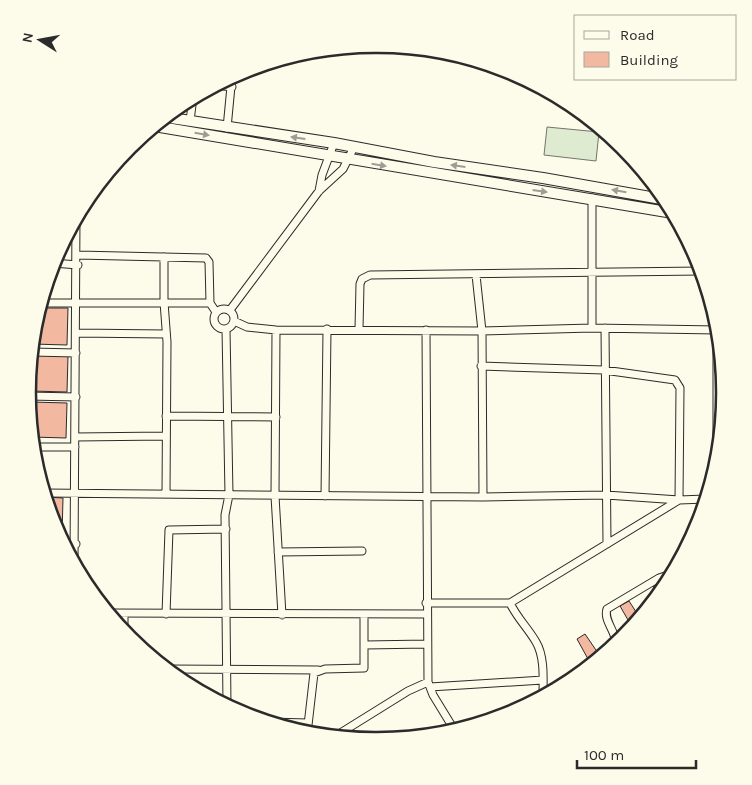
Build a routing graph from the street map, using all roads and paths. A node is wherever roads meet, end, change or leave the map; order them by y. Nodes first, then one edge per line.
1 (232, 87) edge
2 (192, 107) edge
3 (175, 119) edge
4 (190, 121) junction
5 (163, 128) edge
6 (227, 128) junction
7 (334, 143) junction
8 (354, 147) junction
9 (329, 157) junction
10 (348, 160) junction
11 (319, 191) junction
12 (592, 198) junction
13 (654, 198) edge
14 (662, 211) edge
15 (75, 235) edge
16 (78, 256) junction
17 (164, 257) junction
18 (61, 264) edge
19 (78, 265) junction
20 (693, 271) edge
21 (592, 272) junction
22 (476, 275) junction
23 (164, 302) junction
24 (49, 303) edge
25 (78, 303) junction
26 (210, 303) junction
27 (230, 310) junction
28 (216, 312) junction
29 (234, 322) junction
30 (592, 328) junction
31 (605, 328) junction
32 (709, 328) edge
33 (226, 329) junction
34 (327, 329) junction
35 (359, 329) junction
36 (276, 330) junction
37 (426, 330) junction
38 (482, 331) junction
39 (76, 333) junction
40 (166, 334) junction
41 (39, 352) edge
42 (76, 353) junction
43 (481, 366) junction
44 (604, 370) junction
45 (36, 396) edge
46 (76, 397) junction
47 (166, 416) junction
48 (227, 416) junction
49 (276, 417) junction
50 (75, 436) junction
51 (166, 436) junction
52 (75, 446) junction
53 (41, 447) edge
54 (52, 493) edge
55 (75, 494) junction
56 (166, 494) junction
57 (229, 495) junction
58 (606, 495) junction
59 (275, 496) junction
60 (324, 496) junction
61 (425, 496) junction
62 (483, 497) junction
63 (699, 499) edge
64 (679, 500) junction
65 (226, 529) junction
66 (71, 544) edge
67 (76, 544) junction
68 (607, 544) junction
69 (75, 551) edge
70 (362, 551) dead end
71 (278, 552) junction
72 (660, 578) edge
73 (426, 603) junction
74 (510, 603) junction
75 (118, 614) edge
76 (124, 614) junction
77 (166, 614) junction
78 (282, 614) junction
79 (364, 614) junction
80 (426, 614) junction
81 (228, 615) junction
82 (124, 620) edge
83 (614, 635) edge
84 (427, 644) junction
85 (365, 645) junction
86 (179, 669) edge
87 (227, 669) junction
88 (318, 670) junction
89 (544, 680) junction
90 (429, 684) junction
91 (543, 688) edge
92 (227, 697) edge
93 (295, 723) edge
94 (308, 723) joint
95 (451, 724) edge
96 (344, 731) edge

1 - 6 street
2 - 4 street
3 - 4 main road
4 - 6 main road
5 -> 9 main road
7 -> 6 main road
7 - 8 main road
7 - 9 street
8 - 10 street
13 -> 8 main road
9 - 10 main road
9 - 11 street
10 - 11 street
10 -> 12 main road
11 - 27 street
12 - 14 main road
12 - 21 street
15 - 16 street
16 - 17 street
16 - 19 street
17 - 23 street
17 - 26 street
18 - 19 street
19 - 25 street
20 - 21 street
21 - 22 street
21 - 30 street
22 - 35 street
22 - 38 street
23 - 25 street
23 - 26 street
23 - 40 street
24 - 25 street
25 - 39 street
26 - 28 street
27 - 28 street
27 - 29 street
28 - 33 street
29 - 33 street
29 - 36 street
30 - 31 street
30 - 38 street
31 - 32 street
31 - 44 street
33 - 48 street
34 - 35 street
34 - 36 street
34 - 60 street
35 - 37 street
36 - 49 street
37 - 38 street
37 - 61 street
38 - 43 street
39 - 40 street
39 - 42 street
40 - 47 street
41 - 42 street
42 - 46 street
43 - 44 street
43 - 62 street
44 - 58 street
44 - 64 street
45 - 46 street
46 - 50 street
47 - 48 street
47 - 51 street
48 - 49 street
48 - 57 street
49 - 59 street
50 - 51 street
50 - 52 street
51 - 56 street
52 - 53 street
52 - 55 street
54 - 55 street
55 - 56 street
55 - 67 street
56 - 57 street
57 - 59 street
57 - 65 street
58 - 62 street
58 - 64 street
58 - 68 street
59 - 60 street
59 - 71 street
60 - 61 street
61 - 62 street
61 - 73 street
63 - 64 street
64 - 68 street
65 - 77 street
65 - 81 street
66 - 67 street
67 - 69 street
68 - 74 street
70 - 71 street
71 - 78 street
72 - 83 street
73 - 74 street
73 - 80 street
74 - 89 street
75 - 76 street
76 - 77 street
76 - 82 street
77 - 81 street
78 - 79 street
78 - 81 street
79 - 80 street
79 - 85 street
80 - 84 street
81 - 87 street
84 - 85 street
84 - 90 street
85 - 88 street
86 - 87 street
87 - 88 street
87 - 92 street
88 - 94 street
89 - 90 street
89 - 91 street
90 - 95 street
90 - 96 street
93 - 94 street

